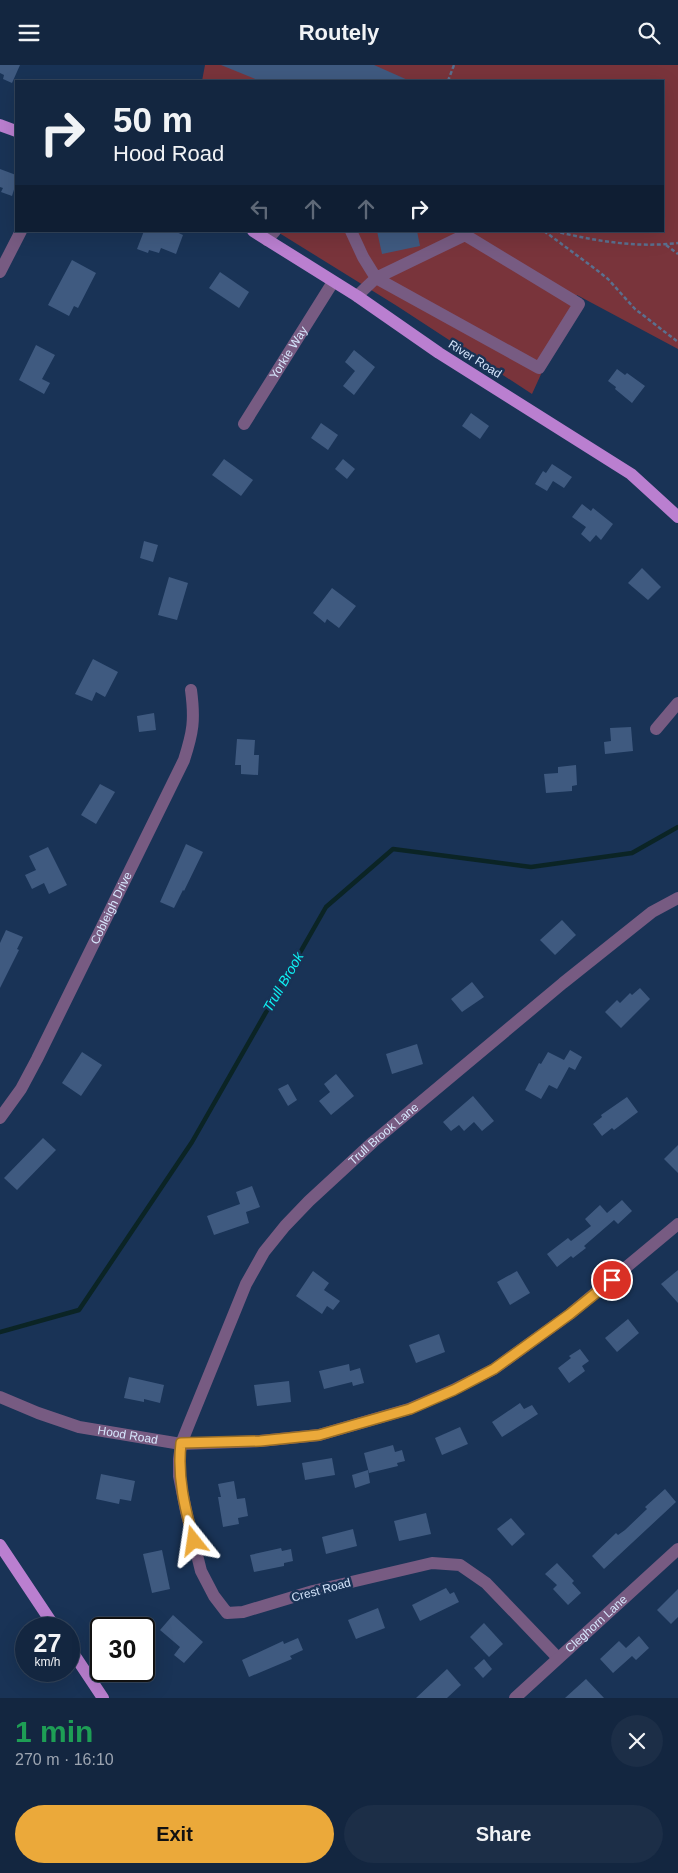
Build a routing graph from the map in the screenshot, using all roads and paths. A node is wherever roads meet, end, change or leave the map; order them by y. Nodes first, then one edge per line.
1 (454, 65) edge
2 (448, 80) edge
3 (0, 125) edge
4 (15, 131) edge
5 (20, 232) edge
6 (257, 232) edge
7 (351, 232) edge
8 (545, 232) edge
9 (559, 232) edge
10 (271, 236) edge
11 (678, 243) edge
12 (666, 245) junction
13 (678, 255) edge
14 (0, 272) edge
15 (376, 277) junction
16 (333, 281) junction
17 (357, 296) junction
18 (678, 342) edge
19 (244, 424) dead end
20 (678, 517) edge
21 (191, 690) dead end
22 (678, 703) edge
23 (656, 729) dead end
24 (678, 898) edge
25 (0, 1118) edge
26 (678, 1224) edge
27 (0, 1397) edge
28 (181, 1443) junction
29 (0, 1545) edge
30 (678, 1549) edge
31 (48, 1617) edge
32 (558, 1658) junction
33 (80, 1664) edge
34 (103, 1698) edge
35 (515, 1698) edge

1 - 2 path
3 - 4 main road
5 - 14 street
6 - 10 main road, River Road
7 - 15 street
8 - 18 path
9 - 12 path
10 - 16 main road, River Road
11 - 12 path
12 - 13 path
15 - 15 street
15 - 17 street
16 - 17 main road, River Road
16 - 19 street, Yorkie Way
17 - 20 main road, River Road
21 - 25 street, Cobleigh Drive
22 - 23 street
24 - 28 street, Trull Brook Lane
26 - 28 street, Hood Road
27 - 28 street, Hood Road
28 - 32 street, Crest Road
29 - 31 main road
30 - 32 street, Cleghorn Lane
32 - 35 street, Cleghorn Lane
33 - 34 main road

